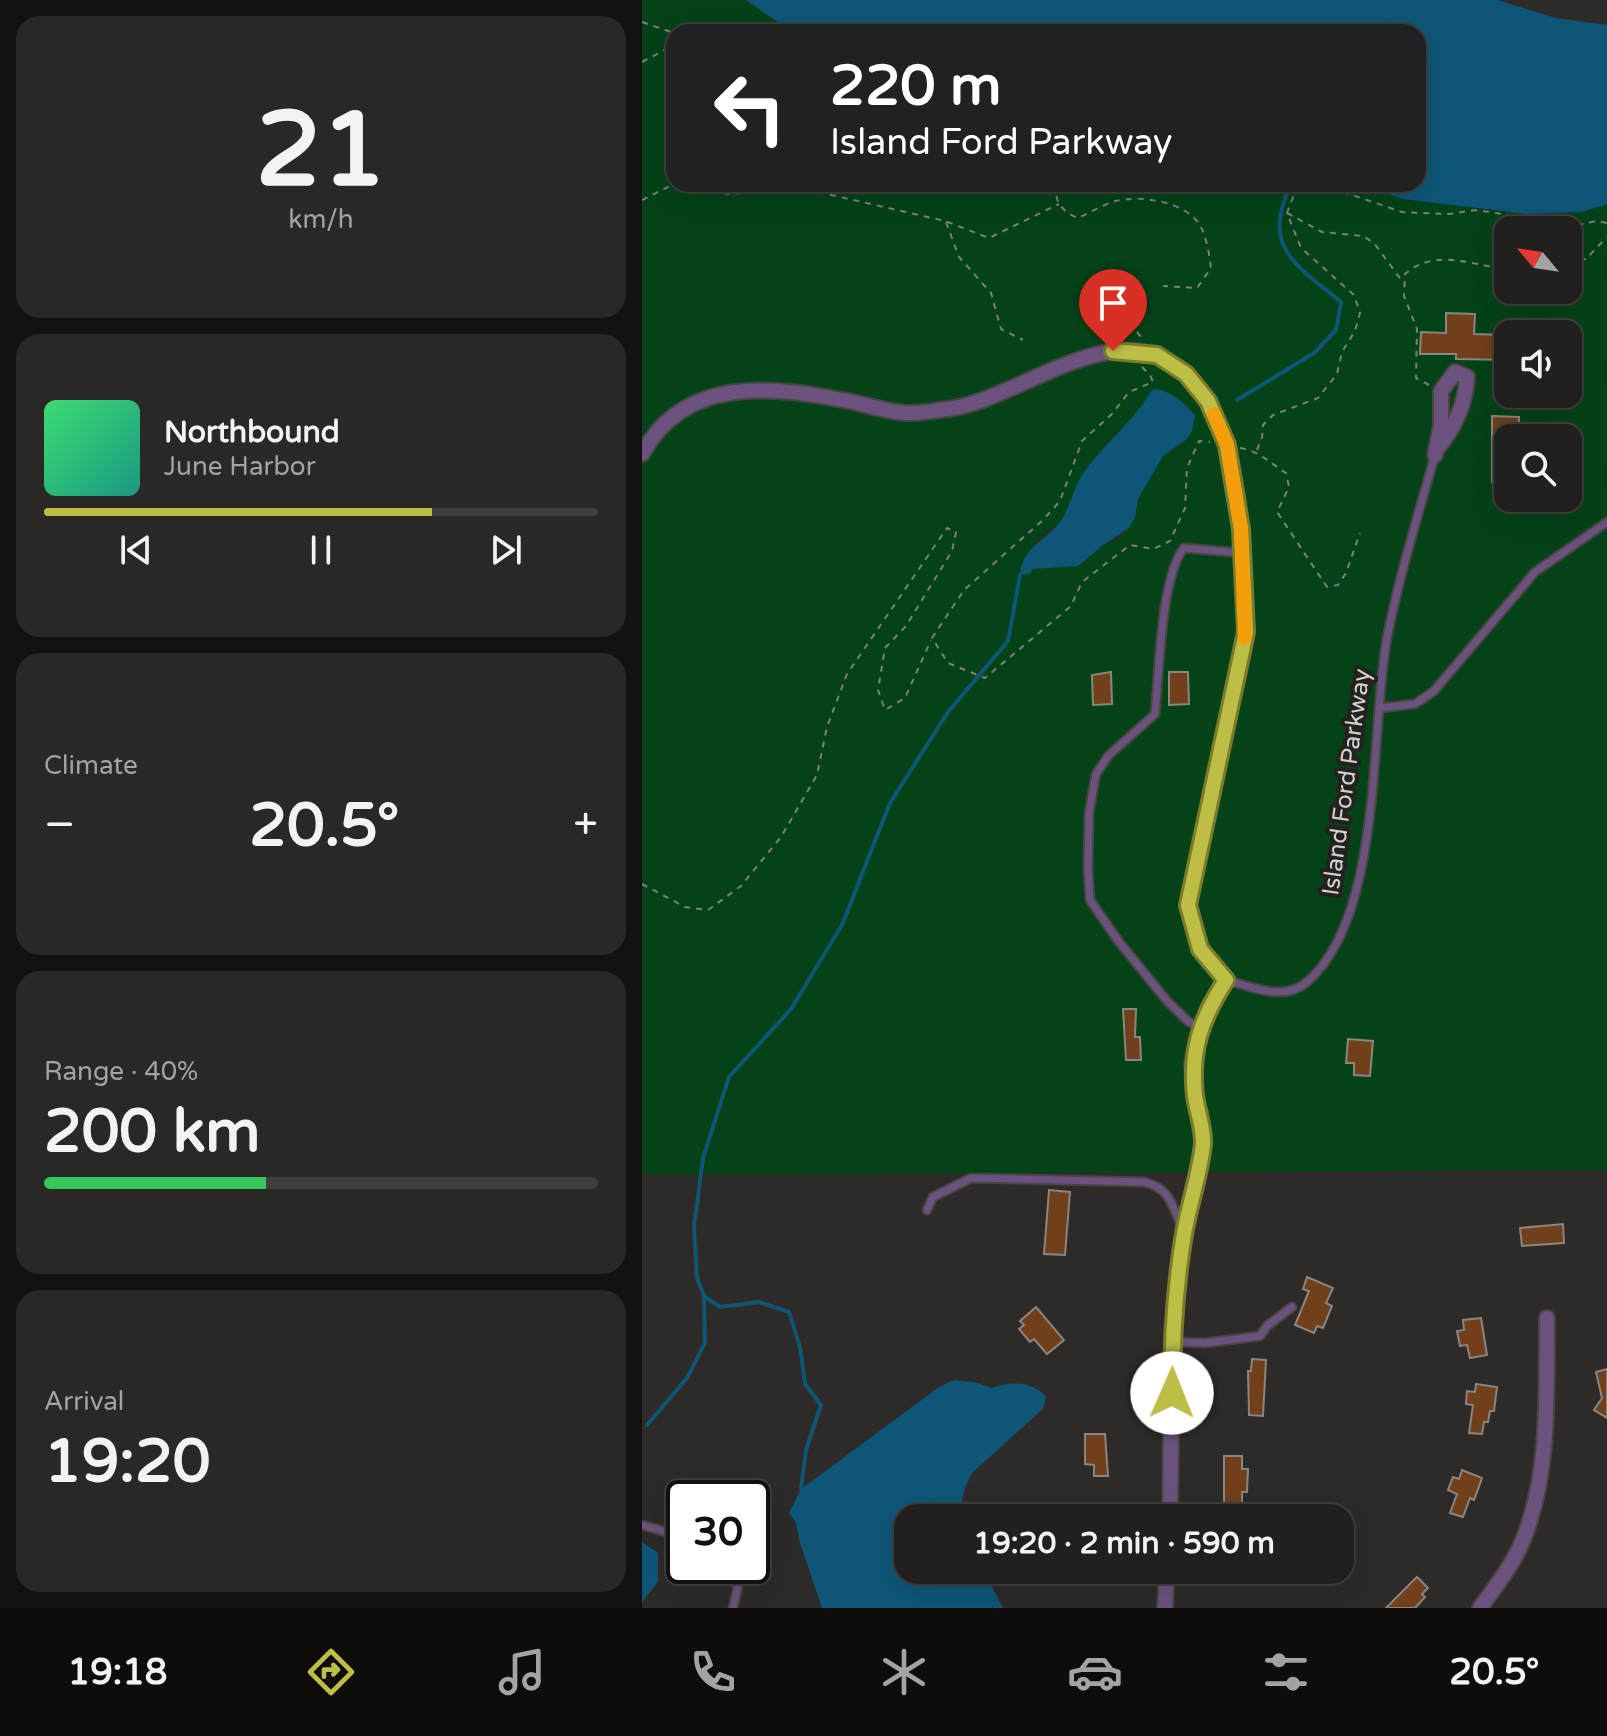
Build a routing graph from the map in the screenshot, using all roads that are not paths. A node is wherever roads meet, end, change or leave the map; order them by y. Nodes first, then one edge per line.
1 (1436, 452) junction
2 (642, 454) edge
3 (1607, 522) edge
4 (1242, 553) junction
5 (1380, 708) junction
6 (1226, 980) junction
7 (1202, 1027) junction
8 (927, 1210) dead end
9 (1184, 1234) junction
10 (1292, 1307) dead end
11 (1547, 1318) dead end
12 (1173, 1342) junction
13 (1170, 1504) edge
14 (642, 1525) edge
15 (666, 1532) edge
16 (736, 1584) edge
17 (1166, 1584) edge
18 (733, 1608) edge
19 (1165, 1608) edge
20 (1480, 1608) edge

1 - 1 street
1 - 5 lane, Island Ford Parkway
2 - 4 street
3 - 5 lane
4 - 6 street
4 - 7 lane
5 - 6 lane, Island Ford Parkway
6 - 7 street
7 - 9 street
8 - 9 lane
9 - 12 street
10 - 12 lane
11 - 20 street
12 - 13 street
14 - 15 lane
16 - 18 lane
17 - 19 street

